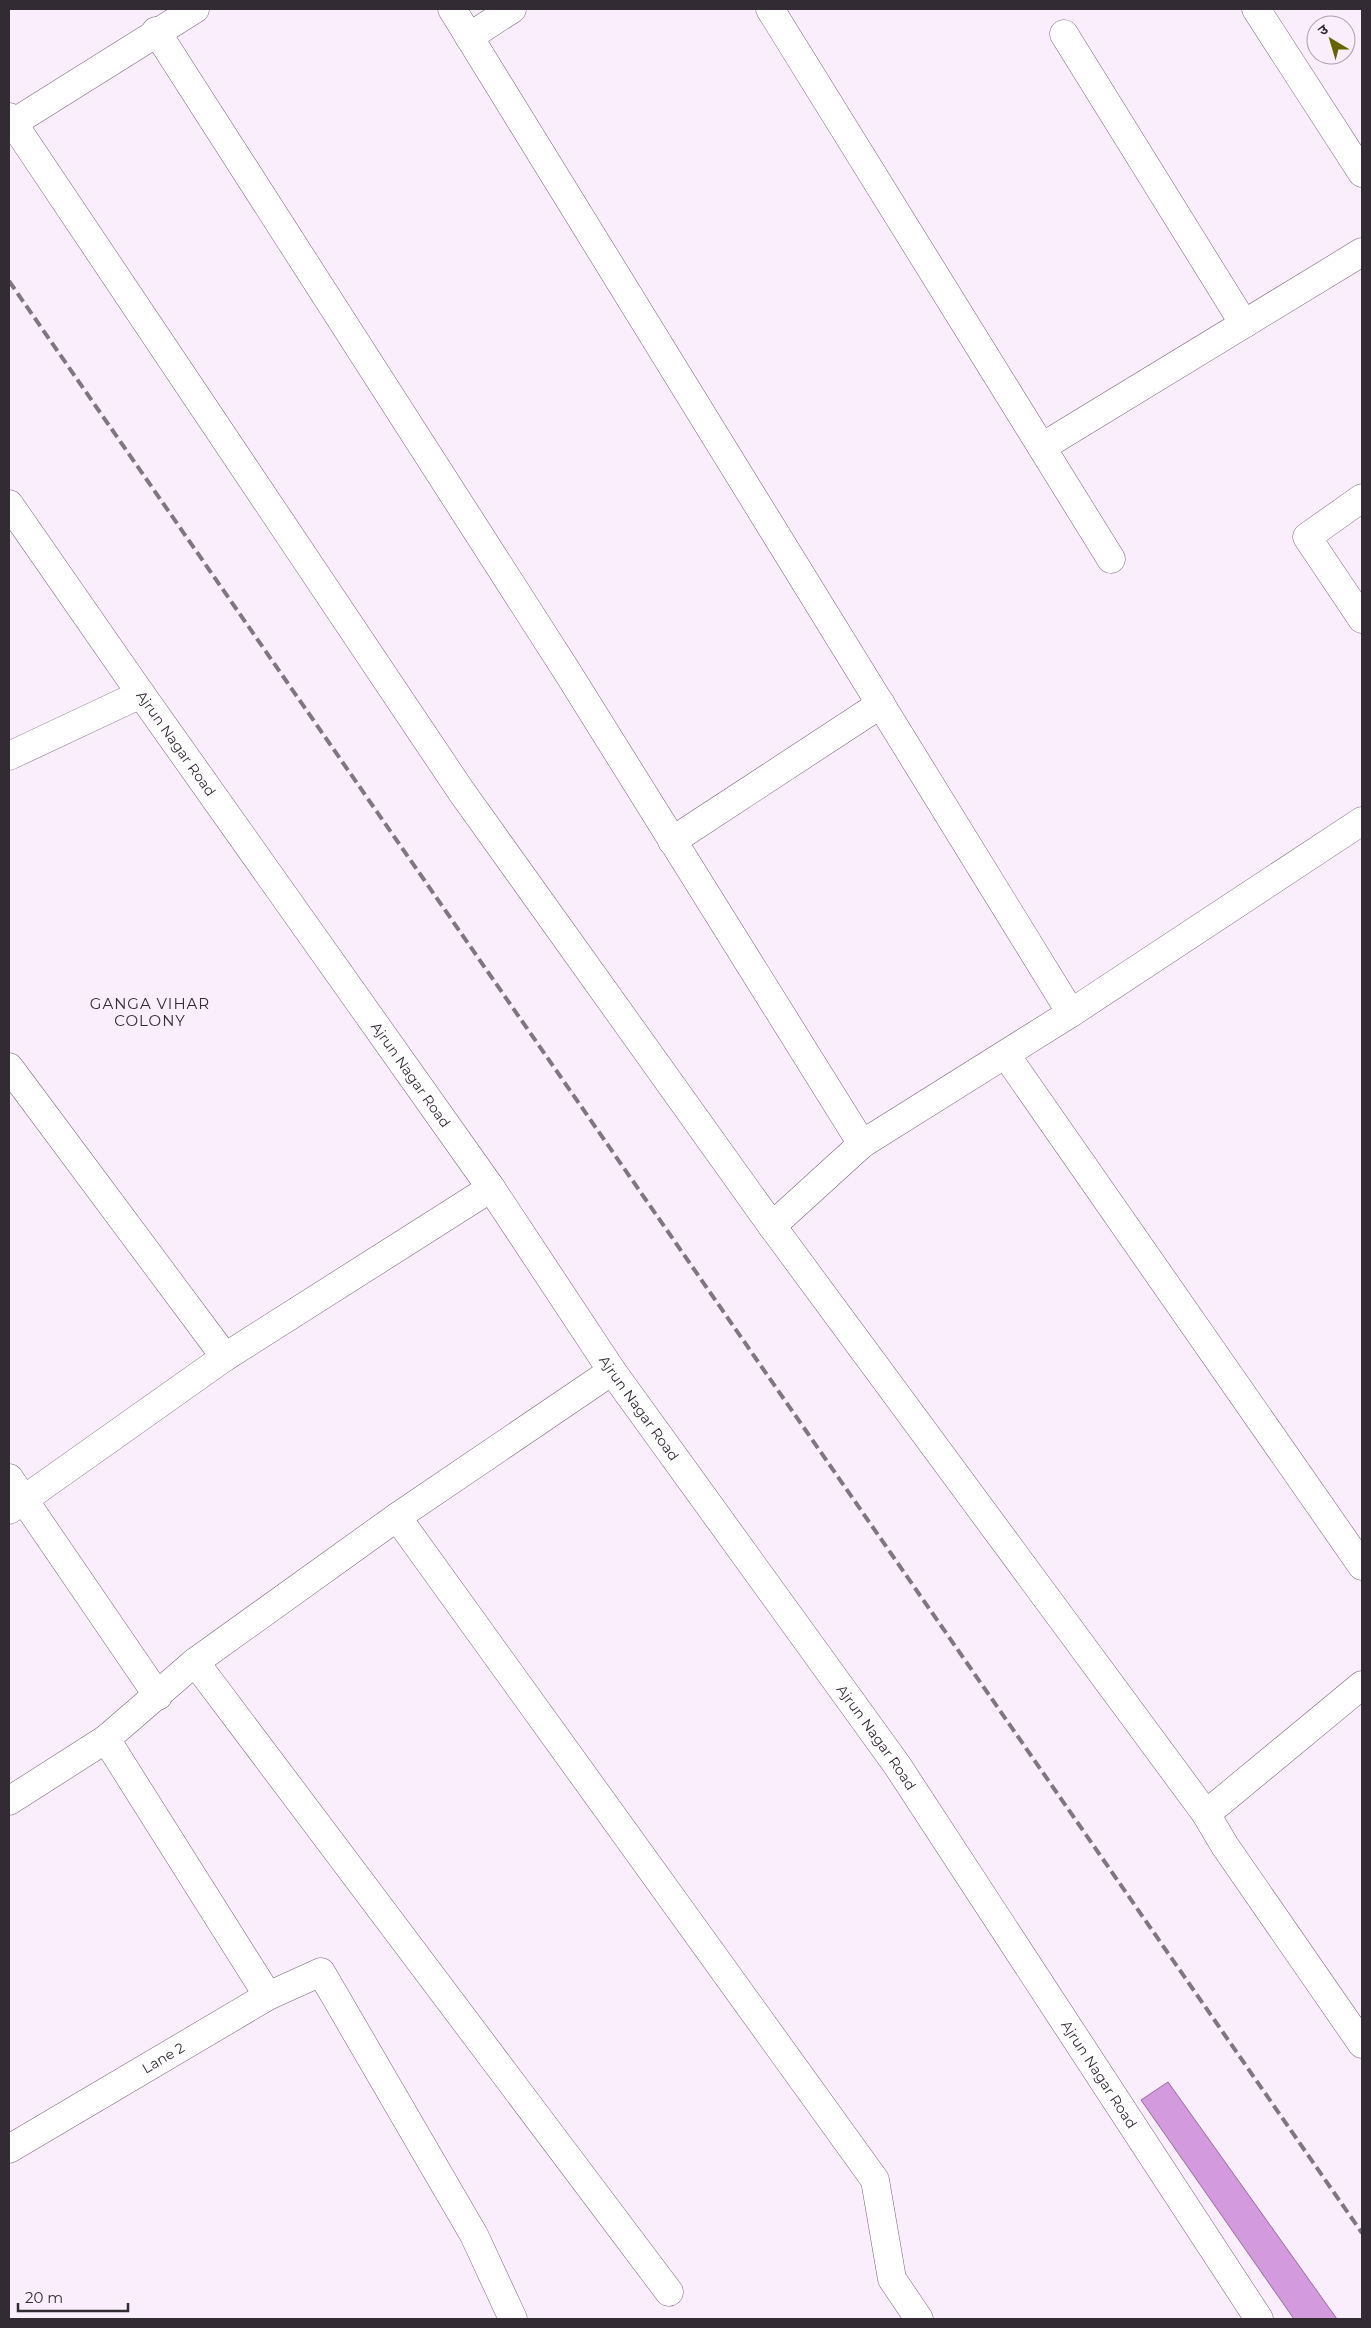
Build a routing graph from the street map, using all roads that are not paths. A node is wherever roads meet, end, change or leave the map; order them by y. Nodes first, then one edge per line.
1 (195, 9) edge
2 (452, 9) edge
3 (512, 9) edge
4 (770, 9) edge
5 (1256, 9) edge
6 (156, 31) junction
7 (1064, 34) dead end
8 (469, 37) junction
9 (11, 120) edge
10 (1362, 173) edge
11 (1362, 252) edge
12 (1244, 324) junction
13 (1042, 447) junction
14 (1362, 498) edge
15 (9, 504) edge
16 (1111, 559) dead end
17 (1362, 619) edge
18 (141, 694) junction
19 (881, 704) junction
20 (9, 756) edge
21 (1362, 821) edge
22 (672, 841) junction
23 (1072, 1013) junction
24 (1006, 1055) junction
25 (9, 1067) edge
26 (862, 1144) junction
27 (491, 1188) junction
28 (772, 1226) junction
29 (225, 1357) junction
30 (612, 1371) junction
31 (9, 1478) edge
32 (17, 1505) edge
33 (397, 1517) junction
34 (1362, 1566) edge
35 (195, 1662) junction
36 (1362, 1685) edge
37 (158, 1696) junction
38 (106, 1739) junction
39 (9, 1801) edge
40 (1206, 1814) junction
41 (268, 1996) junction
42 (1361, 2040) edge
43 (9, 2149) edge
44 (670, 2292) dead end
45 (513, 2319) edge
46 (919, 2319) edge
47 (1259, 2319) edge

1 - 6 street
2 - 8 street
3 - 8 street
4 - 13 street
5 - 10 street
6 - 9 street
6 - 22 street
7 - 12 street
8 - 19 street
9 - 28 street
11 - 12 street
12 - 13 street
13 - 16 street
14 - 17 street
15 - 18 street, Ajrun Nagar Road
18 - 20 street
18 - 27 street, Ajrun Nagar Road
19 - 22 street
19 - 23 street
21 - 23 street
22 - 26 street
23 - 24 street
24 - 26 street
24 - 34 street
25 - 29 street
26 - 28 street
27 - 29 street
27 - 30 street, Ajrun Nagar Road
28 - 40 street
29 - 32 street
30 - 33 street
30 - 47 street, Ajrun Nagar Road
31 - 32 street
32 - 37 street
33 - 35 street
33 - 46 street
35 - 37 street
35 - 44 street
36 - 40 street
37 - 38 street
38 - 39 street
38 - 41 street
40 - 42 street
41 - 43 street, Lane 2
41 - 45 street, Lane 2

